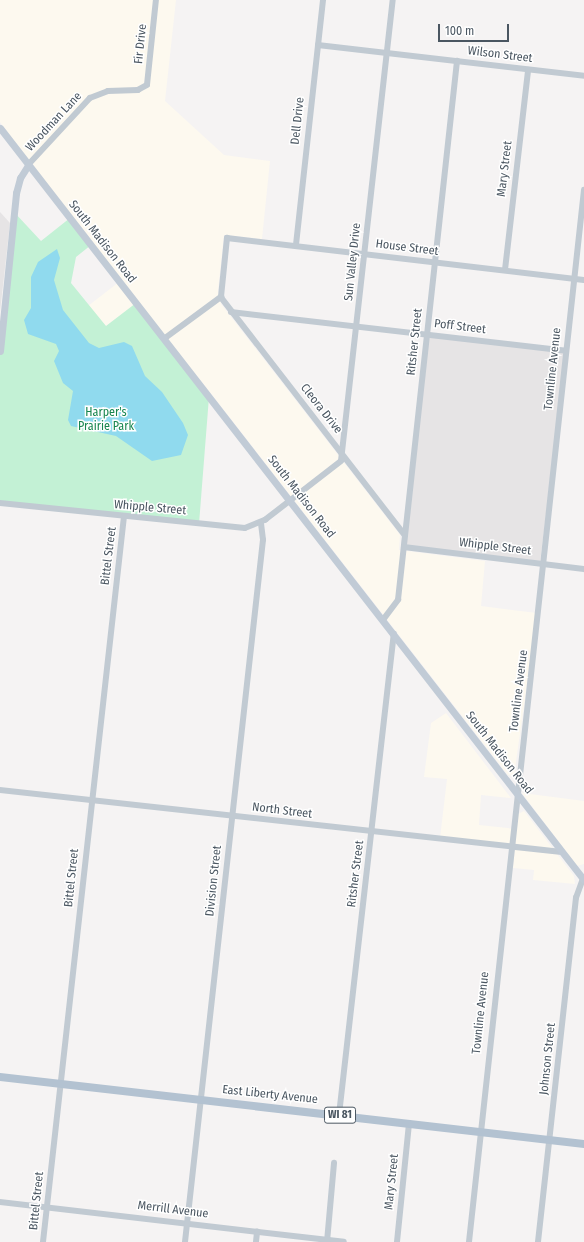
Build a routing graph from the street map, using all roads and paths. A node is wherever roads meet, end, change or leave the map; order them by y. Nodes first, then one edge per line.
1 (156, 0) edge
2 (323, 0) edge
3 (393, 0) edge
4 (318, 45) junction
5 (388, 53) junction
6 (457, 61) junction
7 (528, 70) junction
8 (584, 76) edge
9 (144, 88) joint
10 (0, 128) edge
11 (28, 165) junction
12 (584, 190) edge
13 (296, 245) junction
14 (364, 254) junction
15 (435, 262) junction
16 (505, 270) junction
17 (574, 278) junction
18 (584, 280) edge
19 (221, 296) junction
20 (231, 312) junction
21 (357, 326) junction
22 (427, 334) junction
23 (164, 338) junction
24 (0, 351) edge
25 (566, 351) junction
26 (343, 455) junction
27 (290, 500) junction
28 (0, 503) edge
29 (124, 517) junction
30 (261, 523) junction
31 (405, 535) junction
32 (404, 547) junction
33 (543, 564) junction
34 (584, 569) edge
35 (383, 620) junction
36 (394, 634) junction
37 (0, 790) edge
38 (518, 794) junction
39 (92, 801) junction
40 (232, 816) junction
41 (372, 832) junction
42 (511, 848) junction
43 (562, 852) junction
44 (584, 879) edge
45 (0, 1077) edge
46 (60, 1084) junction
47 (201, 1100) junction
48 (340, 1115) junction
49 (409, 1124) junction
50 (479, 1132) junction
51 (550, 1141) junction
52 (584, 1144) edge
53 (334, 1163) dead end
54 (0, 1202) edge
55 (47, 1207) junction
56 (187, 1223) junction
57 (257, 1232) junction
58 (327, 1241) edge
59 (44, 1242) edge
60 (185, 1242) edge
61 (256, 1242) edge
62 (344, 1242) edge
63 (396, 1242) edge
64 (468, 1242) edge
65 (538, 1242) edge

1 - 9 street, Fir Drive
2 - 4 street, Dell Drive
3 - 5 street, Sun Valley Drive
4 - 5 street, Wilson Street
4 - 13 street, Dell Drive
5 - 6 street, Wilson Street
5 - 14 street, Sun Valley Drive
6 - 7 street, Wilson Street
6 - 15 street, Ritsher Street
7 - 8 street, Wilson Street
7 - 16 street, Mary Street
9 - 11 street, Woodman Lane
10 - 11 main road, South Madison Road
11 - 23 main road, South Madison Road
11 - 24 main road
12 - 17 street, Townline Avenue
13 - 14 street, House Street
13 - 19 street, House Street
14 - 15 street, House Street
14 - 21 street, Sun Valley Drive
15 - 16 street, House Street
15 - 22 street, Ritsher Street
16 - 17 street, House Street
17 - 18 street, House Street
17 - 25 street, Townline Avenue
19 - 20 street, Cleora Drive
19 - 23 street
20 - 21 street, Poff Street
20 - 26 street, Cleora Drive
21 - 22 street, Poff Street
21 - 26 street, Sun Valley Drive
22 - 25 street, Poff Street
22 - 31 street, Ritsher Street
23 - 27 main road, South Madison Road
25 - 33 street, Townline Avenue
26 - 27 street
26 - 31 street, Cleora Drive
27 - 30 street, Whipple Street
27 - 35 main road, South Madison Road
28 - 29 street, Whipple Street
29 - 30 street, Whipple Street
29 - 39 street, Bittel Street
30 - 40 street, Division Street
31 - 32 street, Ritsher Street
32 - 33 street, Whipple Street
32 - 35 street, Ritsher Street
33 - 34 street, Whipple Street
33 - 38 street, Townline Avenue
35 - 36 main road, South Madison Road
36 - 38 main road, South Madison Road
36 - 41 street, Ritsher Street
37 - 39 street, North Street
38 - 42 street, Townline Avenue
38 - 43 main road, South Madison Road
39 - 40 street, North Street
39 - 46 street, Bittel Street
40 - 41 street, North Street
40 - 47 street, Division Street
41 - 42 street, North Street
41 - 48 street, Ritsher Street
42 - 43 street, North Street
42 - 50 street, Townline Avenue
43 - 44 main road, South Madison Road
44 - 51 street, Johnson Street
45 - 46 main road, East Liberty Avenue / WI 81
46 - 47 main road, East Liberty Avenue / WI 81
46 - 55 street, Bittel Street
47 - 48 main road, East Liberty Avenue / WI 81
47 - 56 street, Division Street
48 - 49 main road, East Liberty Avenue / WI 81
49 - 50 main road, East Liberty Avenue / WI 81
49 - 63 street, Mary Street
50 - 51 main road, East Liberty Avenue / WI 81
50 - 64 street, Townline Avenue
51 - 52 main road, East Liberty Avenue / WI 81
51 - 65 street, Johnson Street
53 - 58 street
54 - 55 street, Merrill Avenue
55 - 56 street, Merrill Avenue
55 - 59 street, Bittel Street
56 - 57 street, Merrill Avenue
56 - 60 street, Division Street
57 - 58 street, Merrill Avenue
57 - 61 street
58 - 62 street, Merrill Avenue

